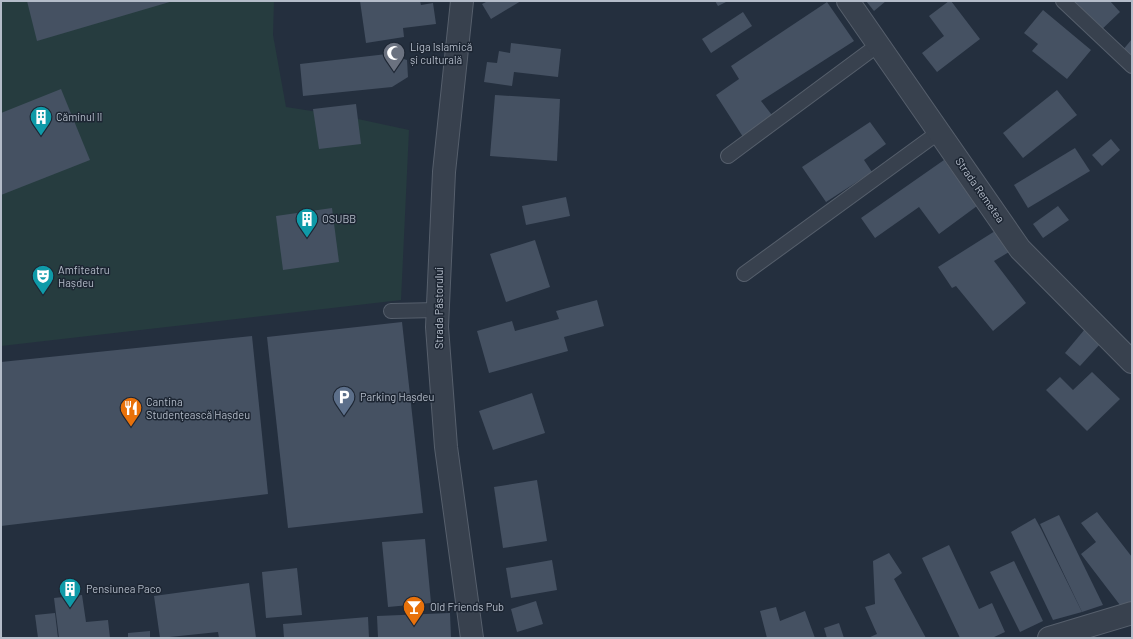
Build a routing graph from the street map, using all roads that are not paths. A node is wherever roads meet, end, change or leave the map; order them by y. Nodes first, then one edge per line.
1 (462, 1) edge
2 (848, 1) edge
3 (1063, 1) edge
4 (878, 45) junction
5 (1132, 66) edge
6 (939, 132) junction
7 (728, 156) dead end
8 (744, 274) dead end
9 (436, 310) junction
10 (391, 311) dead end
11 (1132, 362) edge
12 (1132, 613) edge
13 (472, 638) edge
14 (1049, 638) edge

1 - 9 street, Strada Păstorului
2 - 4 street, Strada Remetea
3 - 5 lane
4 - 6 street, Strada Remetea
4 - 7 lane
6 - 8 lane
6 - 11 street, Strada Remetea
9 - 10 lane
9 - 13 street, Strada Păstorului
12 - 14 street

